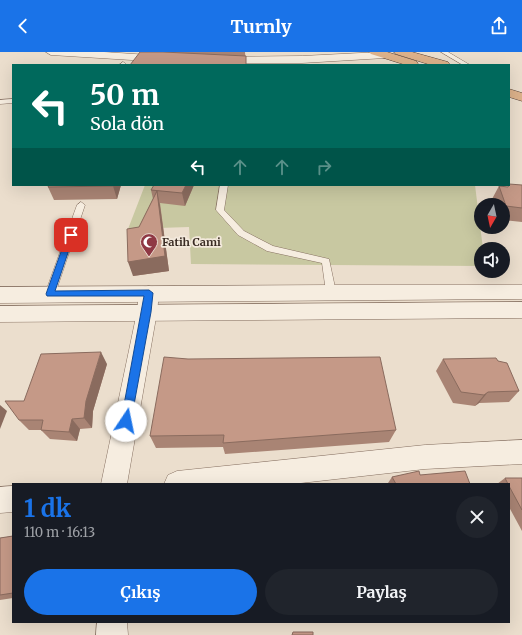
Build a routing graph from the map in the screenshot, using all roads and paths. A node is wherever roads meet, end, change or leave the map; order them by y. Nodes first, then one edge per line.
1 (51, 52) edge
2 (400, 52) edge
3 (444, 52) edge
4 (380, 54) edge
5 (298, 56) edge
6 (172, 59) edge
7 (211, 59) edge
8 (415, 64) edge
9 (441, 64) edge
10 (465, 64) edge
11 (510, 83) edge
12 (510, 83) edge
13 (522, 84) edge
14 (522, 88) edge
15 (510, 93) edge
16 (522, 97) edge
17 (12, 101) edge
18 (0, 102) edge
19 (224, 186) edge
20 (81, 205) dead end
21 (331, 292) junction
22 (522, 292) edge
23 (50, 294) junction
24 (0, 295) edge
25 (148, 303) junction
26 (522, 310) edge
27 (0, 314) edge
28 (522, 452) edge
29 (114, 483) edge
30 (186, 483) edge
31 (12, 499) edge
32 (0, 500) edge
33 (112, 623) edge
34 (112, 635) edge

1 - 6 street
2 - 9 highway
3 - 10 lane
4 - 5 street
4 - 8 highway
5 - 7 street
11 - 13 highway
12 - 14 highway
15 - 16 highway
17 - 18 lane
19 - 21 lane
20 - 23 lane
21 - 22 street
21 - 25 street
23 - 24 street
23 - 25 street
25 - 26 street
25 - 27 street
25 - 29 street
28 - 30 street
31 - 32 street
33 - 34 street

